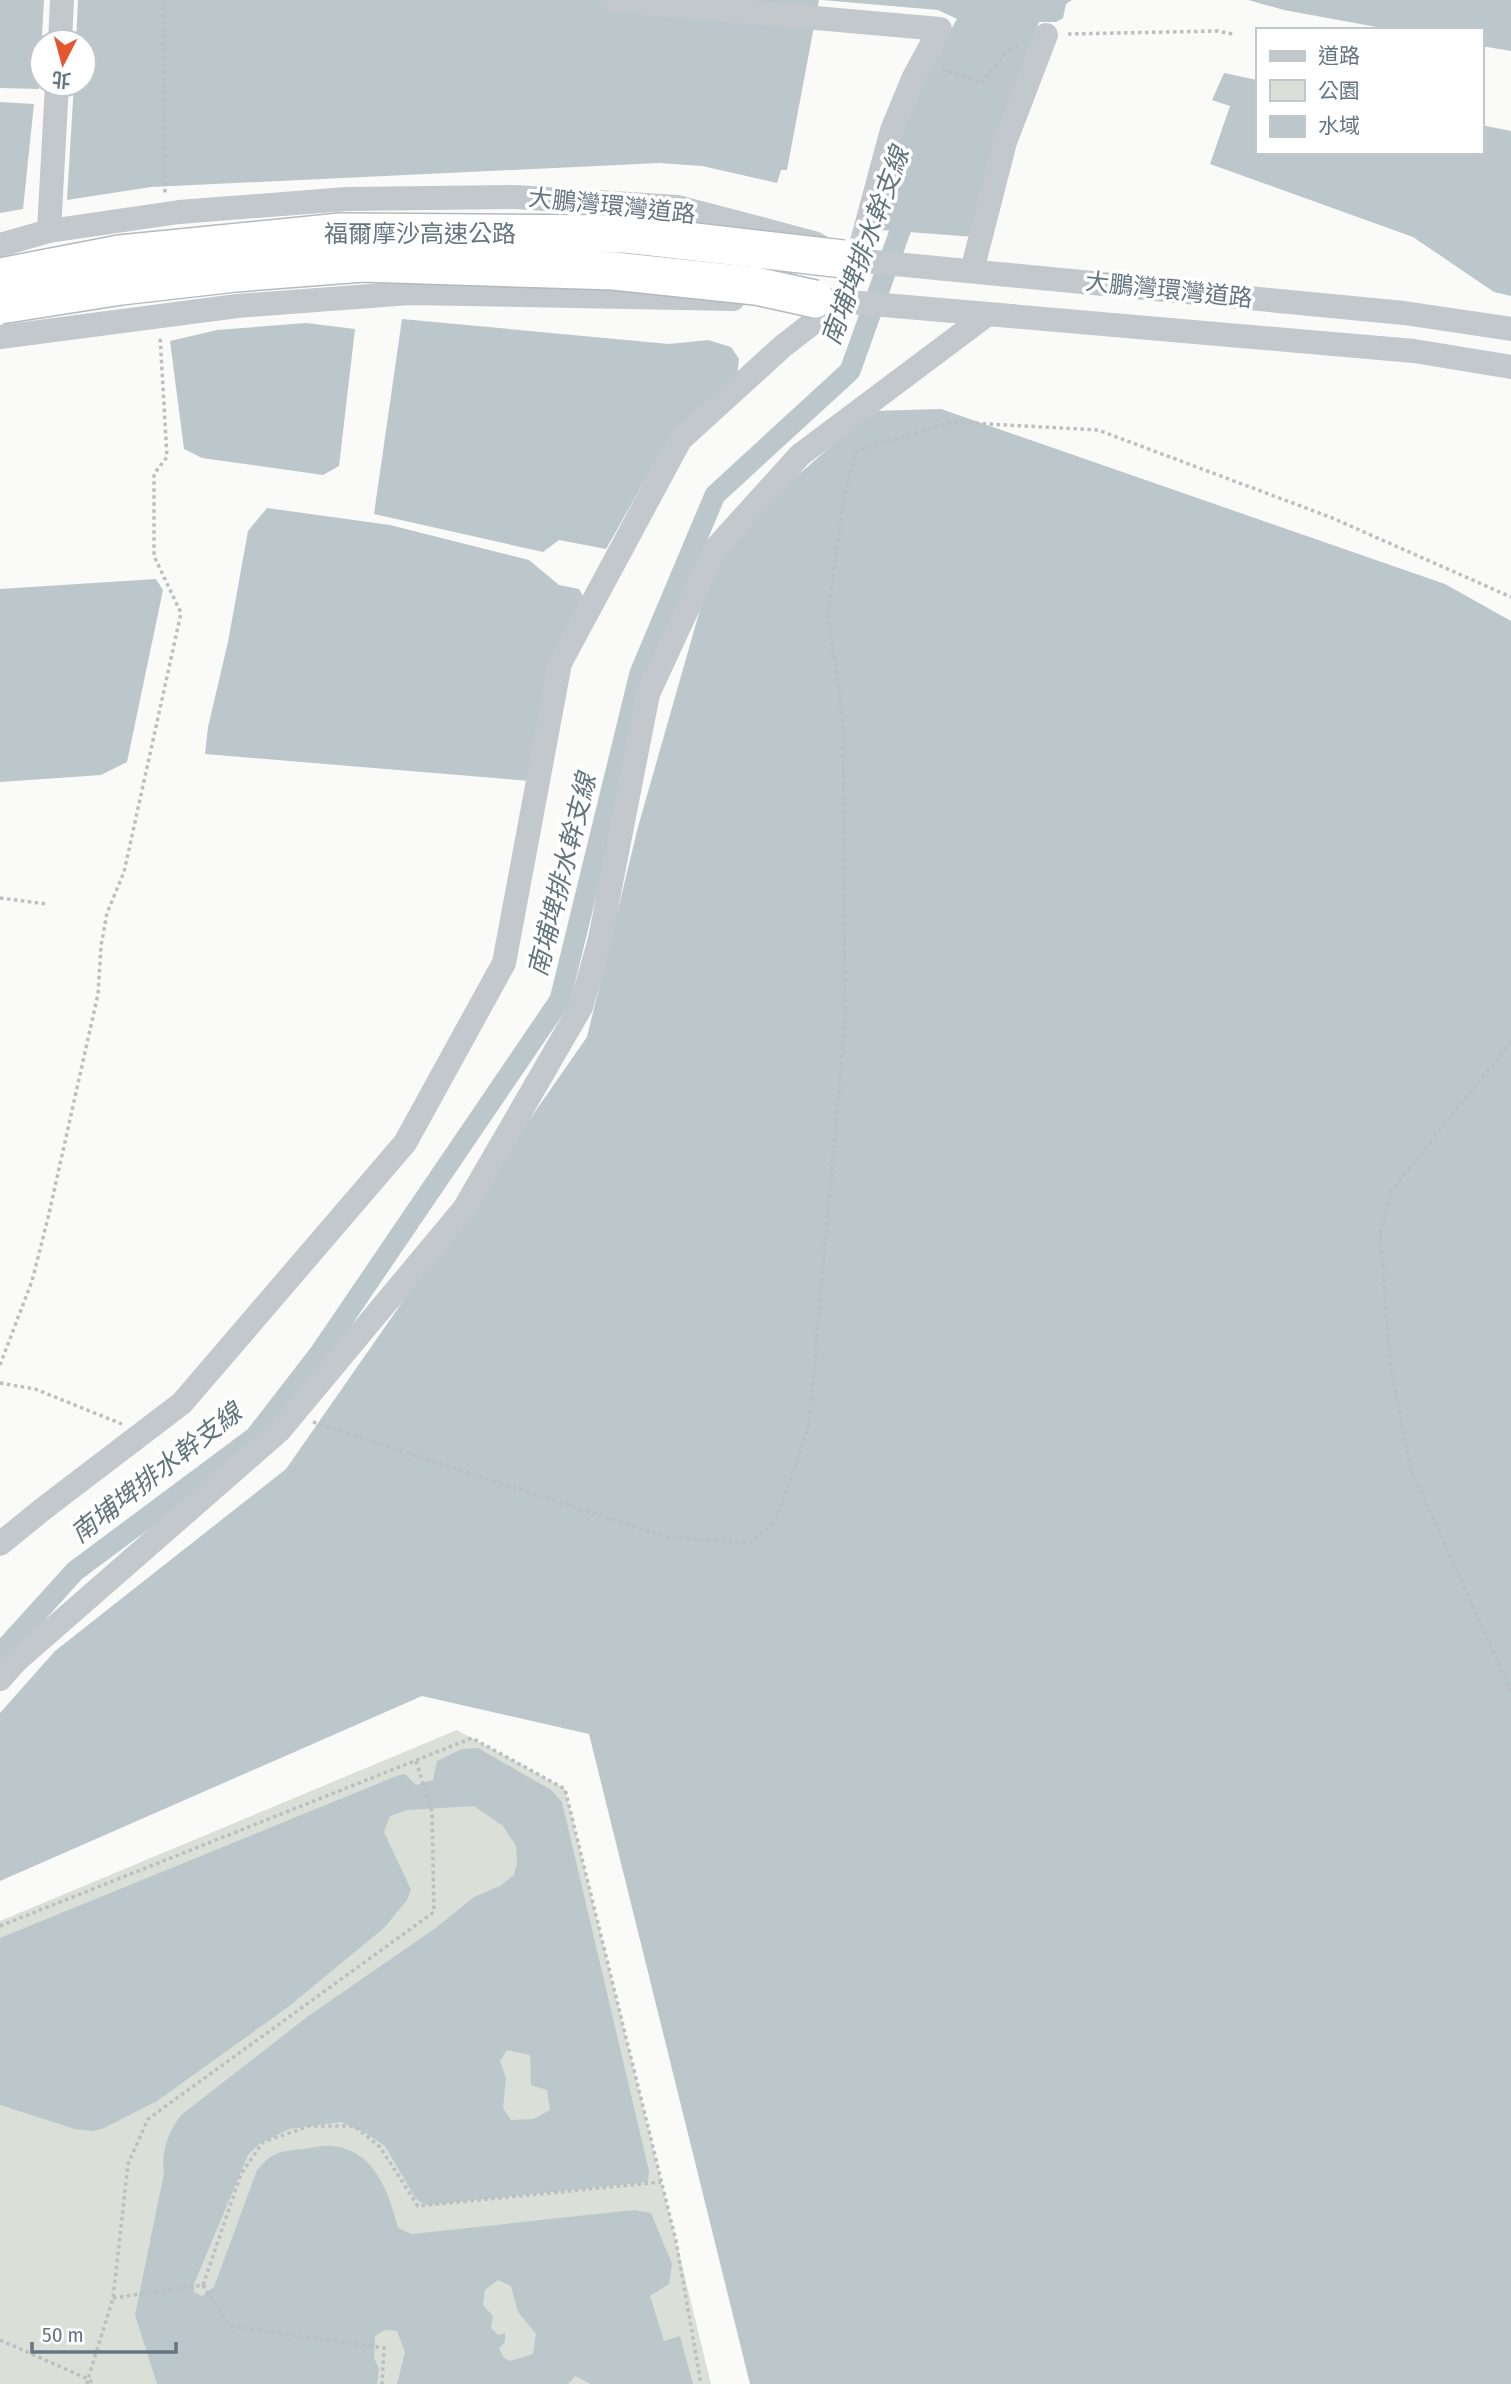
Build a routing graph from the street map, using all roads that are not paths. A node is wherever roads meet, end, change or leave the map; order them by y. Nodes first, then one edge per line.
1 (62, 0) edge
2 (611, 0) edge
3 (61, 28) edge
4 (1046, 35) road end
5 (56, 98) edge
6 (152, 216) junction
7 (49, 231) junction
8 (0, 245) edge
9 (854, 258) junction
10 (975, 259) junction
11 (934, 261) junction
12 (0, 277) edge
13 (832, 301) junction
14 (0, 305) edge
15 (988, 314) junction
16 (158, 316) junction
17 (1511, 318) edge
18 (1511, 329) edge
19 (0, 337) edge
20 (1511, 366) edge
21 (0, 1544) edge
22 (0, 1679) edge

1 - 3 street
2 - 9 street
4 - 10 street
5 - 7 street
6 - 7 street, 大鵬灣環灣道路
6 - 9 street, 大鵬灣環灣道路
6 - 16 street
7 - 8 street, 大鵬灣環灣道路
9 - 11 street, 大鵬灣環灣道路
9 - 12 highway, 福爾摩沙高速公路, bridge
10 - 11 street
10 - 17 street
11 - 18 street, 大鵬灣環灣道路
13 - 14 highway, 福爾摩沙高速公路, bridge
13 - 15 street, 大鵬灣環灣道路
13 - 16 street, 大鵬灣環灣道路
13 - 21 street
15 - 20 street, 大鵬灣環灣道路
15 - 22 street
16 - 19 street, 大鵬灣環灣道路

